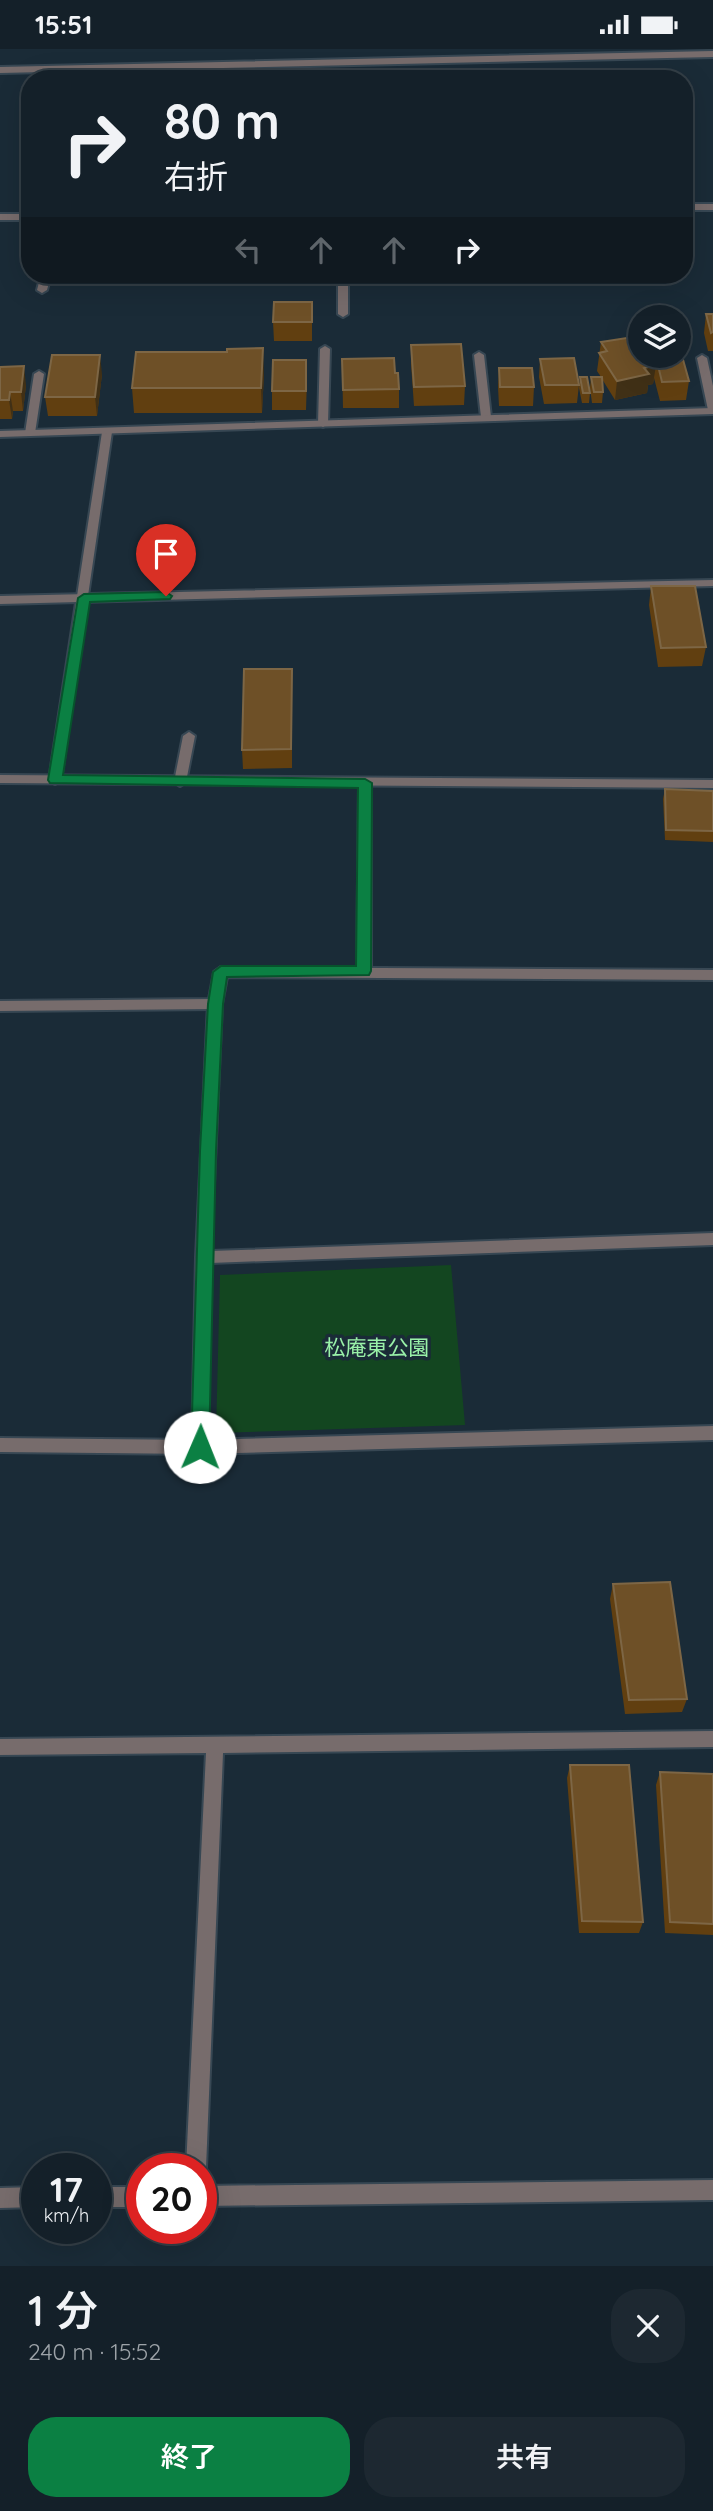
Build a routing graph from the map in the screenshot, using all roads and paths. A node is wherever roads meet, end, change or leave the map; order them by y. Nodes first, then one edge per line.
1 (713, 54) edge
2 (0, 70) edge
3 (693, 207) edge
4 (713, 207) edge
5 (0, 217) edge
6 (21, 217) edge
7 (44, 284) edge
8 (343, 284) edge
9 (42, 290) dead end
10 (343, 314) dead end
11 (325, 349) dead end
12 (479, 355) dead end
13 (702, 358) dead end
14 (39, 375) dead end
15 (713, 410) edge
16 (486, 417) junction
17 (323, 423) junction
18 (107, 432) junction
19 (30, 433) junction
20 (0, 435) edge
21 (713, 583) edge
22 (84, 598) junction
23 (0, 600) edge
24 (188, 736) dead end
25 (0, 779) edge
26 (55, 780) junction
27 (180, 782) junction
28 (365, 783) junction
29 (713, 784) edge
30 (363, 971) junction
31 (713, 975) edge
32 (215, 1004) junction
33 (0, 1006) edge
34 (713, 1239) edge
35 (203, 1257) junction
36 (713, 1433) edge
37 (0, 1445) edge
38 (200, 1447) junction
39 (713, 1739) edge
40 (215, 1744) junction
41 (0, 1747) edge
42 (197, 2153) edge
43 (713, 2190) edge
44 (217, 2196) edge
45 (21, 2197) edge
46 (0, 2198) edge

1 - 2 street
3 - 4 street
5 - 6 street
7 - 9 street
8 - 10 street
11 - 17 street
12 - 16 street
13 - 15 street
14 - 19 street
15 - 16 street
16 - 17 street
17 - 18 street
18 - 19 street
18 - 22 street
19 - 20 street
21 - 22 street
22 - 23 street
22 - 26 street
24 - 27 street
25 - 26 street
26 - 27 street
27 - 28 street
28 - 29 street
28 - 30 street
30 - 31 street
30 - 32 street
32 - 33 street
32 - 35 street
34 - 35 street
35 - 38 street
36 - 38 street
37 - 38 street
39 - 40 street
40 - 41 street
40 - 42 street
43 - 44 street
45 - 46 street

